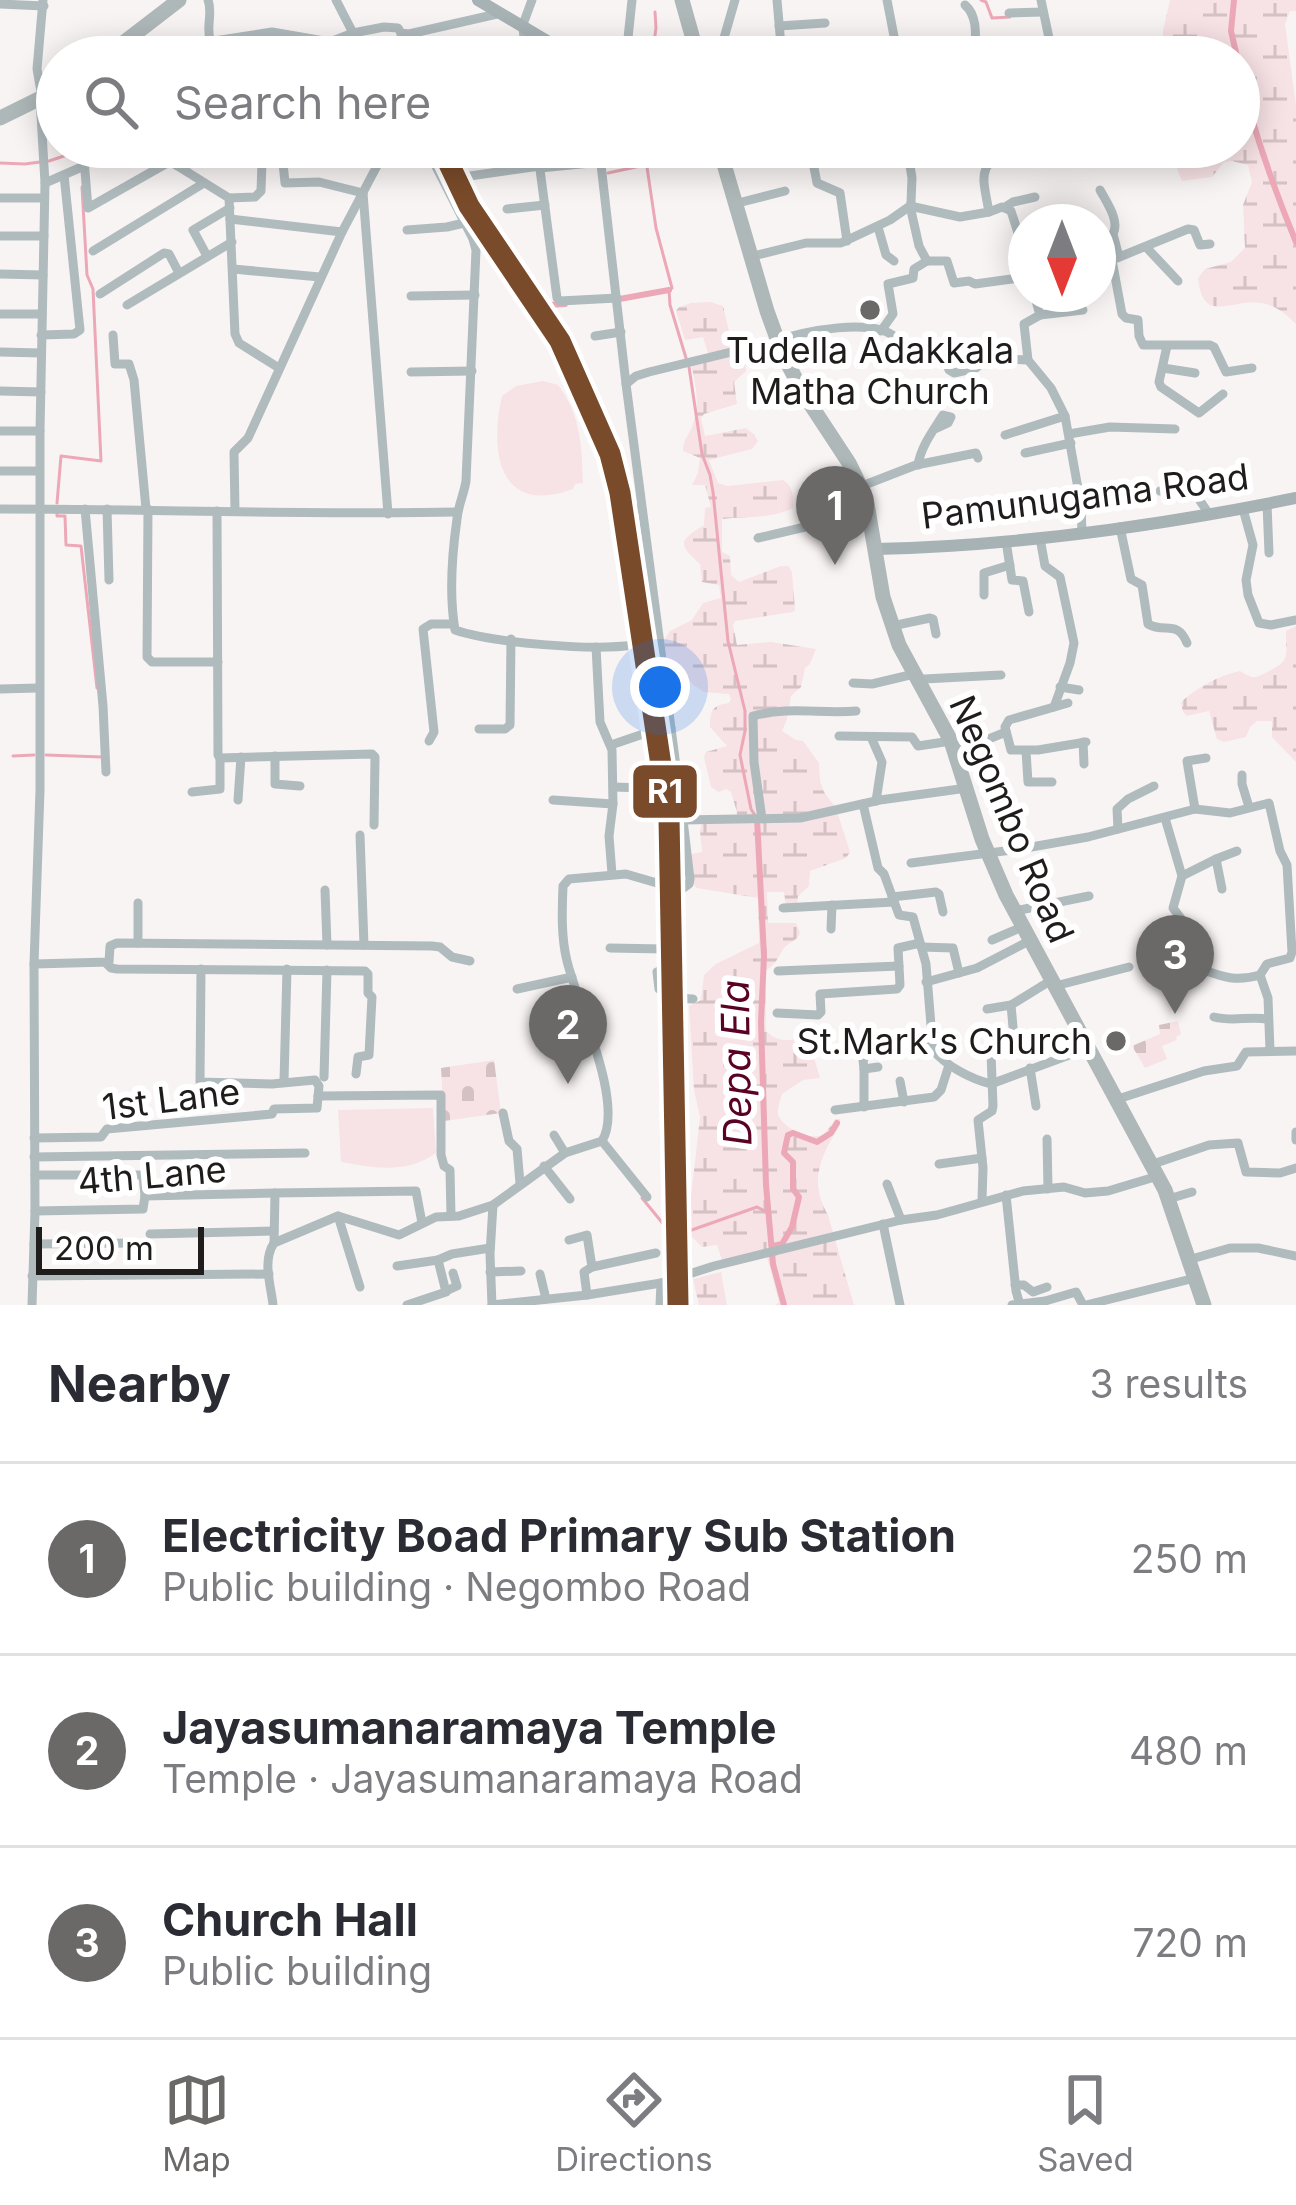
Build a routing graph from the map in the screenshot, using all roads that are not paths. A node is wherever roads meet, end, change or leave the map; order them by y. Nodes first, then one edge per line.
1 (179, 0) edge
2 (208, 0) edge
3 (336, 0) edge
4 (478, 0) edge
5 (532, 0) edge
6 (632, 0) edge
7 (678, 0) edge
8 (735, 0) edge
9 (777, 0) edge
10 (886, 0) edge
11 (43, 3) edge
12 (0, 4) edge
13 (965, 5) dead end
14 (1042, 6) edge
15 (1009, 13) dead end
16 (497, 14) junction
17 (825, 23) dead end
18 (779, 26) junction
19 (522, 28) junction
20 (353, 33) junction
21 (401, 33) junction
22 (40, 36) edge
23 (132, 36) edge
24 (210, 36) edge
25 (243, 36) edge
26 (295, 36) edge
27 (345, 36) edge
28 (401, 36) edge
29 (523, 36) edge
30 (537, 36) edge
31 (628, 36) edge
32 (688, 36) edge
33 (725, 36) edge
34 (780, 36) edge
35 (894, 36) edge
36 (975, 36) edge
37 (1048, 36) edge
38 (36, 100) edge
39 (0, 118) edge
40 (45, 168) edge
41 (80, 168) edge
42 (84, 168) edge
43 (165, 168) edge
44 (180, 168) edge
45 (262, 168) edge
46 (284, 168) edge
47 (377, 168) edge
48 (436, 168) edge
49 (532, 168) edge
50 (540, 168) edge
51 (602, 168) edge
52 (729, 168) edge
53 (730, 168) edge
54 (814, 168) edge
55 (910, 168) edge
56 (984, 168) edge
57 (64, 175) junction
58 (470, 176) dead end
59 (204, 183) junction
60 (45, 184) junction
61 (1100, 190) dead end
62 (785, 191) dead end
63 (363, 193) junction
64 (1035, 197) dead end
65 (0, 198) edge
66 (44, 198) junction
67 (742, 202) junction
68 (1107, 204) edge
69 (545, 205) junction
70 (910, 206) junction
71 (1005, 207) junction
72 (230, 208) junction
73 (507, 209) dead end
74 (1008, 209) edge
75 (989, 212) junction
76 (464, 223) junction
77 (878, 227) junction
78 (407, 230) dead end
79 (342, 232) junction
80 (0, 236) edge
81 (44, 236) junction
82 (847, 241) junction
83 (232, 242) junction
84 (1210, 244) dead end
85 (1146, 247) junction
86 (93, 251) dead end
87 (757, 254) junction
88 (208, 256) junction
89 (1116, 258) joint
90 (894, 261) dead end
91 (927, 261) junction
92 (233, 268) junction
93 (0, 274) edge
94 (179, 274) junction
95 (43, 275) junction
96 (320, 277) junction
97 (1008, 280) edge
98 (1178, 281) dead end
99 (100, 294) dead end
100 (475, 295) junction
101 (411, 296) dead end
102 (617, 298) junction
103 (127, 304) dead end
104 (1039, 312) edge
105 (1065, 312) edge
106 (0, 314) edge
107 (42, 314) junction
108 (1040, 315) junction
109 (881, 331) junction
110 (621, 332) junction
111 (41, 334) junction
112 (113, 335) dead end
113 (595, 336) dead end
114 (780, 340) junction
115 (1167, 346) junction
116 (0, 352) edge
117 (41, 353) junction
118 (1028, 360) junction
119 (280, 368) junction
120 (1163, 368) junction
121 (1252, 368) dead end
122 (472, 371) junction
123 (411, 372) dead end
124 (1195, 373) dead end
125 (626, 384) junction
126 (0, 391) edge
127 (40, 392) junction
128 (1223, 394) dead end
129 (1065, 416) junction
130 (934, 429) dead end
131 (1174, 429) dead end
132 (0, 431) edge
133 (40, 431) junction
134 (1005, 435) dead end
135 (1070, 438) junction
136 (1025, 453) dead end
137 (979, 458) dead end
138 (918, 465) junction
139 (0, 471) edge
140 (39, 471) junction
141 (866, 484) junction
142 (1160, 491) dead end
143 (1296, 498) edge
144 (1268, 504) junction
145 (40, 508) junction
146 (107, 508) junction
147 (0, 509) edge
148 (85, 509) junction
149 (147, 509) junction
150 (642, 509) junction
151 (1243, 509) junction
152 (235, 511) junction
153 (218, 512) junction
154 (457, 512) junction
155 (388, 514) junction
156 (1209, 514) junction
157 (870, 519) junction
158 (1120, 527) junction
159 (1082, 533) junction
160 (758, 538) dead end
161 (1040, 538) junction
162 (1006, 541) junction
163 (878, 549) junction
164 (1269, 553) dead end
165 (1010, 565) junction
166 (109, 580) dead end
167 (984, 595) dead end
168 (1029, 612) dead end
169 (1296, 620) edge
170 (453, 624) junction
171 (895, 625) junction
172 (936, 634) dead end
173 (511, 639) junction
174 (1187, 643) dead end
175 (596, 647) junction
176 (218, 662) junction
177 (1001, 675) dead end
178 (919, 676) junction
179 (853, 683) dead end
180 (1060, 687) junction
181 (38, 688) junction
182 (0, 689) edge
183 (1079, 690) dead end
184 (1068, 703) dead end
185 (1054, 707) junction
186 (856, 711) dead end
187 (671, 728) junction
188 (479, 729) dead end
189 (1006, 732) junction
190 (839, 736) dead end
191 (872, 737) junction
192 (428, 741) dead end
193 (1184, 743) dead end
194 (611, 745) junction
195 (956, 748) junction
196 (1026, 751) junction
197 (275, 756) junction
198 (241, 757) junction
199 (220, 758) junction
200 (1207, 758) dead end
201 (1187, 761) junction
202 (1084, 764) dead end
203 (106, 772) dead end
204 (1242, 775) dead end
205 (1052, 782) dead end
206 (300, 786) dead end
207 (1154, 786) dead end
208 (613, 787) junction
209 (646, 788) dead end
210 (967, 788) junction
211 (193, 792) dead end
212 (238, 800) dead end
213 (553, 800) dead end
214 (876, 801) junction
215 (613, 804) junction
216 (863, 804) junction
217 (1249, 807) junction
218 (1195, 809) junction
219 (1165, 818) junction
220 (758, 819) junction
221 (683, 820) junction
222 (374, 825) dead end
223 (1118, 829) junction
224 (360, 836) dead end
225 (1237, 851) dead end
226 (990, 852) junction
227 (1216, 859) junction
228 (1290, 859) edge
229 (911, 863) dead end
230 (612, 874) junction
231 (1182, 876) junction
232 (660, 884) junction
233 (674, 889) junction
234 (1222, 889) dead end
235 (326, 890) dead end
236 (1088, 896) dead end
237 (893, 899) junction
238 (138, 903) dead end
239 (832, 905) junction
240 (783, 908) dead end
241 (943, 912) dead end
242 (1293, 924) edge
243 (1024, 926) junction
244 (831, 929) dead end
245 (992, 940) dead end
246 (138, 943) junction
247 (327, 945) junction
248 (364, 945) junction
249 (921, 945) junction
250 (610, 948) dead end
251 (664, 949) junction
252 (877, 950) dead end
253 (470, 961) dead end
254 (106, 963) junction
255 (34, 964) junction
256 (899, 966) junction
257 (877, 967) junction
258 (1130, 967) dead end
259 (201, 969) junction
260 (287, 970) junction
261 (327, 970) junction
262 (778, 971) dead end
263 (959, 973) junction
264 (1260, 976) junction
265 (572, 977) junction
266 (926, 982) junction
267 (1055, 983) junction
268 (517, 989) dead end
269 (663, 991) junction
270 (693, 999) dead end
271 (1011, 1005) junction
272 (987, 1009) dead end
273 (777, 1013) dead end
274 (1214, 1017) dead end
275 (1267, 1019) junction
276 (932, 1043) junction
277 (1089, 1048) junction
278 (1270, 1051) junction
279 (1296, 1051) edge
280 (949, 1065) junction
281 (878, 1067) dead end
282 (1030, 1068) junction
283 (864, 1069) junction
284 (356, 1075) dead end
285 (324, 1077) dead end
286 (284, 1081) junction
287 (900, 1082) dead end
288 (992, 1084) junction
289 (318, 1096) junction
290 (1118, 1099) junction
291 (904, 1102) junction
292 (1036, 1106) dead end
293 (864, 1108) junction
294 (836, 1110) dead end
295 (503, 1113) dead end
296 (554, 1136) dead end
297 (34, 1138) junction
298 (1047, 1138) dead end
299 (602, 1141) junction
300 (565, 1153) junction
301 (305, 1154) dead end
302 (34, 1157) junction
303 (982, 1158) junction
304 (939, 1164) dead end
305 (544, 1166) junction
306 (1296, 1168) edge
307 (1159, 1171) junction
308 (35, 1174) junction
309 (520, 1183) junction
310 (887, 1184) dead end
311 (1048, 1190) junction
312 (1192, 1192) dead end
313 (274, 1193) junction
314 (1006, 1195) junction
315 (145, 1196) junction
316 (647, 1197) dead end
317 (1174, 1197) junction
318 (570, 1199) dead end
319 (982, 1200) junction
320 (493, 1205) junction
321 (35, 1211) junction
322 (338, 1216) junction
323 (452, 1216) junction
324 (901, 1220) junction
325 (422, 1223) junction
326 (883, 1224) junction
327 (302, 1230) junction
328 (150, 1234) dead end
329 (274, 1237) junction
330 (569, 1240) dead end
331 (135, 1243) dead end
332 (34, 1244) junction
333 (304, 1247) dead end
334 (490, 1248) junction
335 (656, 1253) dead end
336 (1296, 1256) edge
337 (1195, 1258) junction
338 (438, 1260) junction
339 (397, 1266) dead end
340 (592, 1267) junction
341 (521, 1271) dead end
342 (490, 1272) junction
343 (269, 1274) junction
344 (453, 1274) dead end
345 (540, 1274) dead end
346 (32, 1276) junction
347 (682, 1276) junction
348 (1195, 1279) junction
349 (661, 1283) junction
350 (1015, 1285) junction
351 (360, 1287) dead end
352 (1047, 1287) dead end
353 (612, 1291) junction
354 (448, 1294) junction
355 (587, 1295) junction
356 (546, 1299) junction
357 (420, 1304) edge
358 (1017, 1304) edge
359 (32, 1305) edge
360 (273, 1305) edge
361 (407, 1305) edge
362 (492, 1305) edge
363 (615, 1305) edge
364 (660, 1305) edge
365 (681, 1305) edge
366 (900, 1305) edge
367 (1084, 1305) edge
368 (1207, 1305) edge

1 - 23 highway
2 - 24 street
3 - 20 street
4 - 16 main road
5 - 19 street
6 - 31 street
7 - 32 highway
8 - 33 street
9 - 18 street
10 - 35 street
11 - 12 street
11 - 22 street
13 - 36 street
14 - 15 street
14 - 37 street
16 - 19 main road
16 - 21 street
17 - 18 street
18 - 34 street
19 - 29 street
19 - 30 main road
20 - 21 street
20 - 27 street
21 - 28 street
25 - 26 street
38 - 39 highway
40 - 60 street
41 - 57 street
42 - 43 street
44 - 59 street
45 - 72 street
46 - 63 street
47 - 63 street
48 - 76 street
49 - 58 street
50 - 69 street
51 - 102 street
52 - 114 highway, Negombo Road
53 - 67 highway, Negombo Road
54 - 82 street
55 - 70 street
56 - 75 street
57 - 60 street
57 - 111 street
59 - 72 street
59 - 86 street
60 - 66 street
61 - 68 street
62 - 67 street
63 - 79 street
63 - 155 street
64 - 71 street
65 - 66 street
66 - 81 street
67 - 87 highway, Negombo Road
69 - 73 street
69 - 102 street
70 - 75 street
70 - 77 street
70 - 91 street
71 - 74 street
71 - 75 street
72 - 79 street
72 - 83 street
72 - 88 street
76 - 78 street
76 - 100 street
77 - 82 street
77 - 90 street
79 - 96 street
80 - 81 street
81 - 95 street
82 - 87 street
83 - 88 street
83 - 92 street
84 - 85 street
85 - 89 street
85 - 98 street
87 - 114 highway, Negombo Road
88 - 94 street
89 - 115 street
91 - 97 street
91 - 109 street
92 - 96 street
92 - 119 street
93 - 95 street
94 - 99 street
94 - 103 street
95 - 107 street
96 - 119 street
100 - 101 street
100 - 122 street
102 - 110 street
104 - 108 street
105 - 108 street
106 - 107 street
107 - 111 street
108 - 118 street
109 - 114 street
109 - 118 street
110 - 113 street
110 - 125 street
111 - 117 street
112 - 149 street
114 - 125 street
114 - 141 highway, Negombo Road
114 - 157 highway, Negombo Road
115 - 120 street
115 - 121 street
116 - 117 street
117 - 127 street
118 - 129 street
119 - 152 street
120 - 124 street
120 - 128 street
122 - 123 street
122 - 154 street
125 - 150 street
126 - 127 street
127 - 133 street
129 - 134 street
129 - 135 street
130 - 138 street
131 - 135 street
132 - 133 street
133 - 140 street
135 - 136 street
135 - 159 street
137 - 138 street
138 - 141 street
139 - 140 street
140 - 145 street
141 - 163 highway, Negombo Road
142 - 156 street
143 - 144 main road, Pamunugama Road
144 - 151 main road, Pamunugama Road
144 - 164 street
145 - 147 street
145 - 148 street
145 - 181 street
146 - 148 street
146 - 149 street
146 - 166 street
148 - 203 street
149 - 153 street
149 - 176 street
150 - 175 street
150 - 187 street
151 - 156 main road, Pamunugama Road
151 - 169 street
152 - 153 street
152 - 155 street
153 - 176 street
154 - 155 street
154 - 170 street
156 - 158 main road, Pamunugama Road
157 - 160 street
157 - 163 highway, Negombo Road
158 - 159 main road, Pamunugama Road
158 - 174 street
159 - 161 main road, Pamunugama Road
161 - 162 main road, Pamunugama Road
161 - 180 street
162 - 163 main road, Pamunugama Road
162 - 165 street
163 - 171 highway, Negombo Road
165 - 167 street
165 - 168 street
170 - 173 street
170 - 192 street
171 - 172 street
171 - 178 highway, Negombo Road
173 - 175 street
173 - 188 street
175 - 194 street
176 - 199 street
177 - 178 street
178 - 179 street
178 - 195 highway, Negombo Road
180 - 183 street
180 - 185 street
181 - 182 street
181 - 255 street
184 - 185 street
185 - 189 street
186 - 220 street
187 - 194 street
187 - 221 street
189 - 195 street
189 - 196 street
190 - 191 street
191 - 195 street
191 - 214 street
193 - 201 street
194 - 208 street
195 - 210 highway, Negombo Road
195 - 226 highway, Negombo Road
196 - 202 street
196 - 205 street
197 - 198 street
197 - 206 street
197 - 222 street
198 - 199 street
198 - 212 street
199 - 211 street
200 - 201 street
201 - 218 street
204 - 217 street
207 - 223 street
208 - 209 street
208 - 215 street
210 - 214 street
210 - 226 highway, Negombo Road
213 - 215 street
214 - 216 street
215 - 230 street
216 - 220 street
216 - 237 street
217 - 218 street
217 - 228 street
218 - 219 street
219 - 223 street
219 - 231 street
220 - 221 street
221 - 233 street
223 - 226 street
224 - 248 street
225 - 227 street
226 - 229 street
226 - 243 highway, Negombo Road
227 - 231 street
227 - 234 street
228 - 242 street
230 - 232 street
230 - 265 street
231 - 264 street
232 - 233 street
232 - 251 street
233 - 269 street
235 - 247 street
236 - 243 street
237 - 239 street
237 - 241 street
237 - 249 street
238 - 246 street
239 - 240 street
239 - 244 street
242 - 264 street
243 - 245 street
243 - 263 street
243 - 267 highway, Negombo Road
243 - 267 highway, Negombo Road
246 - 247 street
246 - 254 street
247 - 248 street
248 - 253 street
249 - 256 street
249 - 263 street
249 - 266 street
250 - 251 street
251 - 269 street
252 - 257 street
254 - 255 street
254 - 259 street
255 - 297 street
256 - 257 street
256 - 273 street
257 - 262 street
258 - 267 street
259 - 260 street
259 - 286 street
260 - 261 street
260 - 286 street
261 - 284 street
261 - 285 street
263 - 266 street
264 - 275 street
265 - 268 street
265 - 299 street
266 - 276 street
267 - 271 street
267 - 277 highway, Negombo Road
269 - 270 street
269 - 347 street
271 - 272 street
271 - 288 street
274 - 275 street
275 - 278 street
276 - 280 street
276 - 283 street
277 - 282 street
277 - 290 highway, Negombo Road
278 - 279 street
278 - 290 street
280 - 288 street
280 - 291 street
281 - 283 street
282 - 288 street
282 - 292 street
283 - 293 street
286 - 289 street
287 - 291 street
288 - 303 street
289 - 297 street, 1st Lane
289 - 323 street
290 - 307 highway, Negombo Road
291 - 293 street
293 - 294 street
295 - 309 street
296 - 300 street
297 - 302 street
298 - 311 street
299 - 300 street
299 - 316 street
300 - 305 street
301 - 302 street
302 - 308 street
303 - 304 street
303 - 319 street
305 - 309 street
305 - 318 street
306 - 307 street
307 - 311 street
307 - 317 highway, Negombo Road
307 - 348 highway, Negombo Road
308 - 315 street
308 - 321 street
309 - 320 street
310 - 324 street
311 - 314 street
312 - 317 street
313 - 315 street, 4th Lane
313 - 325 street, 4th Lane
313 - 329 street
314 - 319 street
314 - 350 street
315 - 321 street, 4th Lane
317 - 337 highway, Negombo Road
319 - 324 street
320 - 323 street
320 - 334 street
321 - 332 street
322 - 325 street
322 - 327 street
322 - 351 street
323 - 325 street
324 - 326 street
326 - 347 street
326 - 366 street
327 - 329 street
327 - 333 street
328 - 329 street
329 - 343 street
330 - 340 street
331 - 332 street
332 - 346 street
334 - 338 street
334 - 342 street
335 - 340 street
336 - 337 street
337 - 368 highway, Negombo Road
338 - 339 street
338 - 354 street
340 - 355 street
341 - 342 street
342 - 362 street
343 - 346 street
343 - 360 street
344 - 354 street
345 - 356 street
346 - 359 street
347 - 349 street
347 - 365 street
348 - 367 street
348 - 368 highway, Negombo Road
349 - 353 street
349 - 364 street
350 - 352 street
350 - 358 street
353 - 355 street
353 - 363 street
354 - 357 street
355 - 356 street
356 - 362 street
357 - 361 street
358 - 367 street

